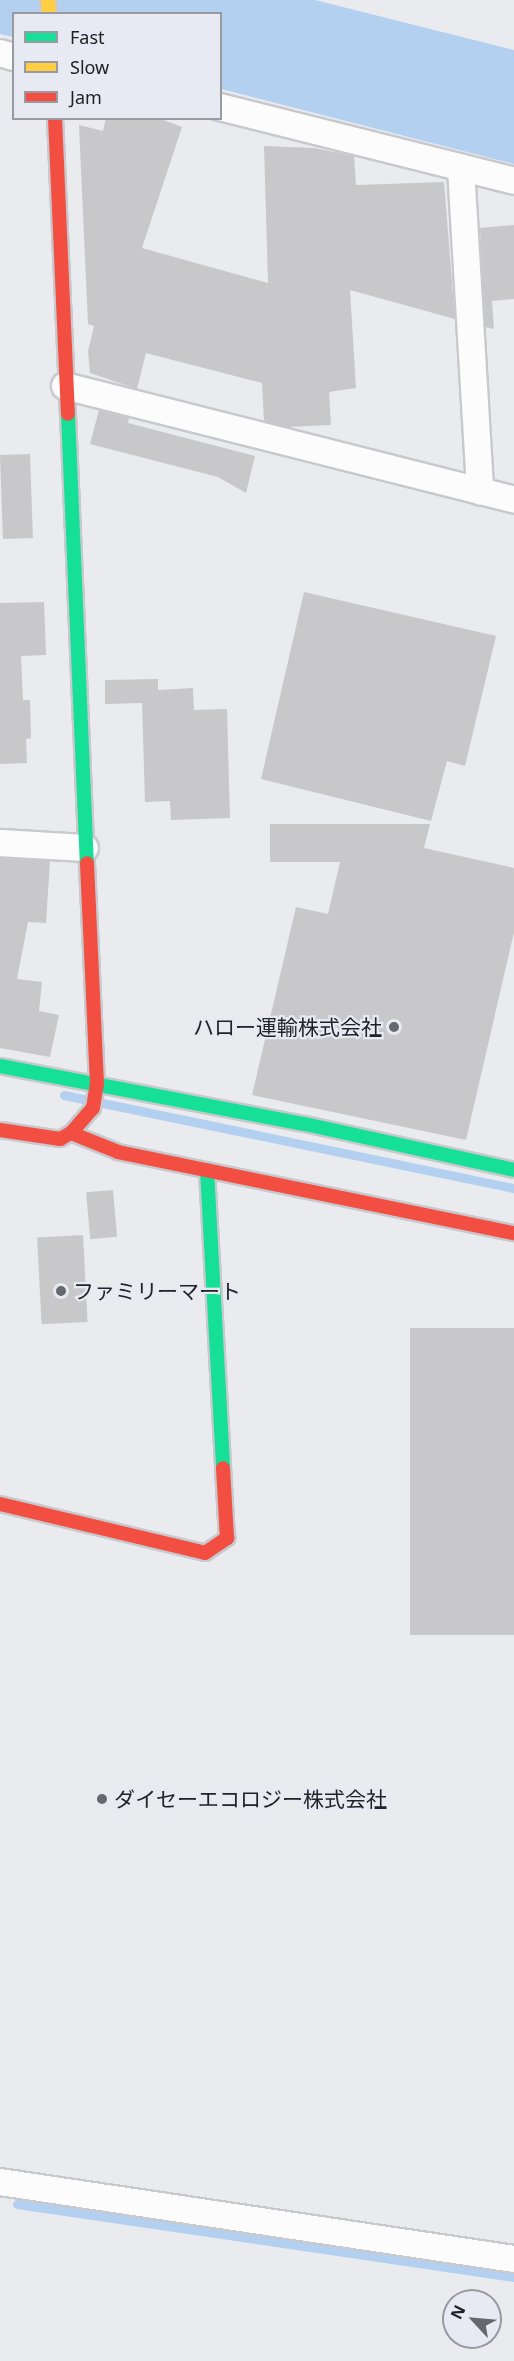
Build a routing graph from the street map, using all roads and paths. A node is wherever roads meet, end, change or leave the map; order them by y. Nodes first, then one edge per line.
1 (222, 108) edge
2 (55, 120) edge
3 (461, 168) junction
4 (514, 181) edge
5 (64, 386) junction
6 (480, 491) junction
7 (514, 500) edge
8 (0, 843) edge
9 (85, 848) junction
10 (0, 1066) edge
11 (96, 1088) junction
12 (0, 1130) edge
13 (70, 1134) junction
14 (207, 1170) junction
15 (514, 1170) edge
16 (514, 1233) edge
17 (0, 1504) edge
18 (0, 2182) edge
19 (514, 2259) edge

1 - 3 street
2 - 5 street
3 - 4 street
3 - 6 street
5 - 6 street
5 - 9 street
6 - 7 street
8 - 9 street
9 - 11 street
10 - 11 street
11 - 13 street
11 - 15 street
12 - 13 street
13 - 14 street
14 - 16 street
14 - 17 street
18 - 19 street

